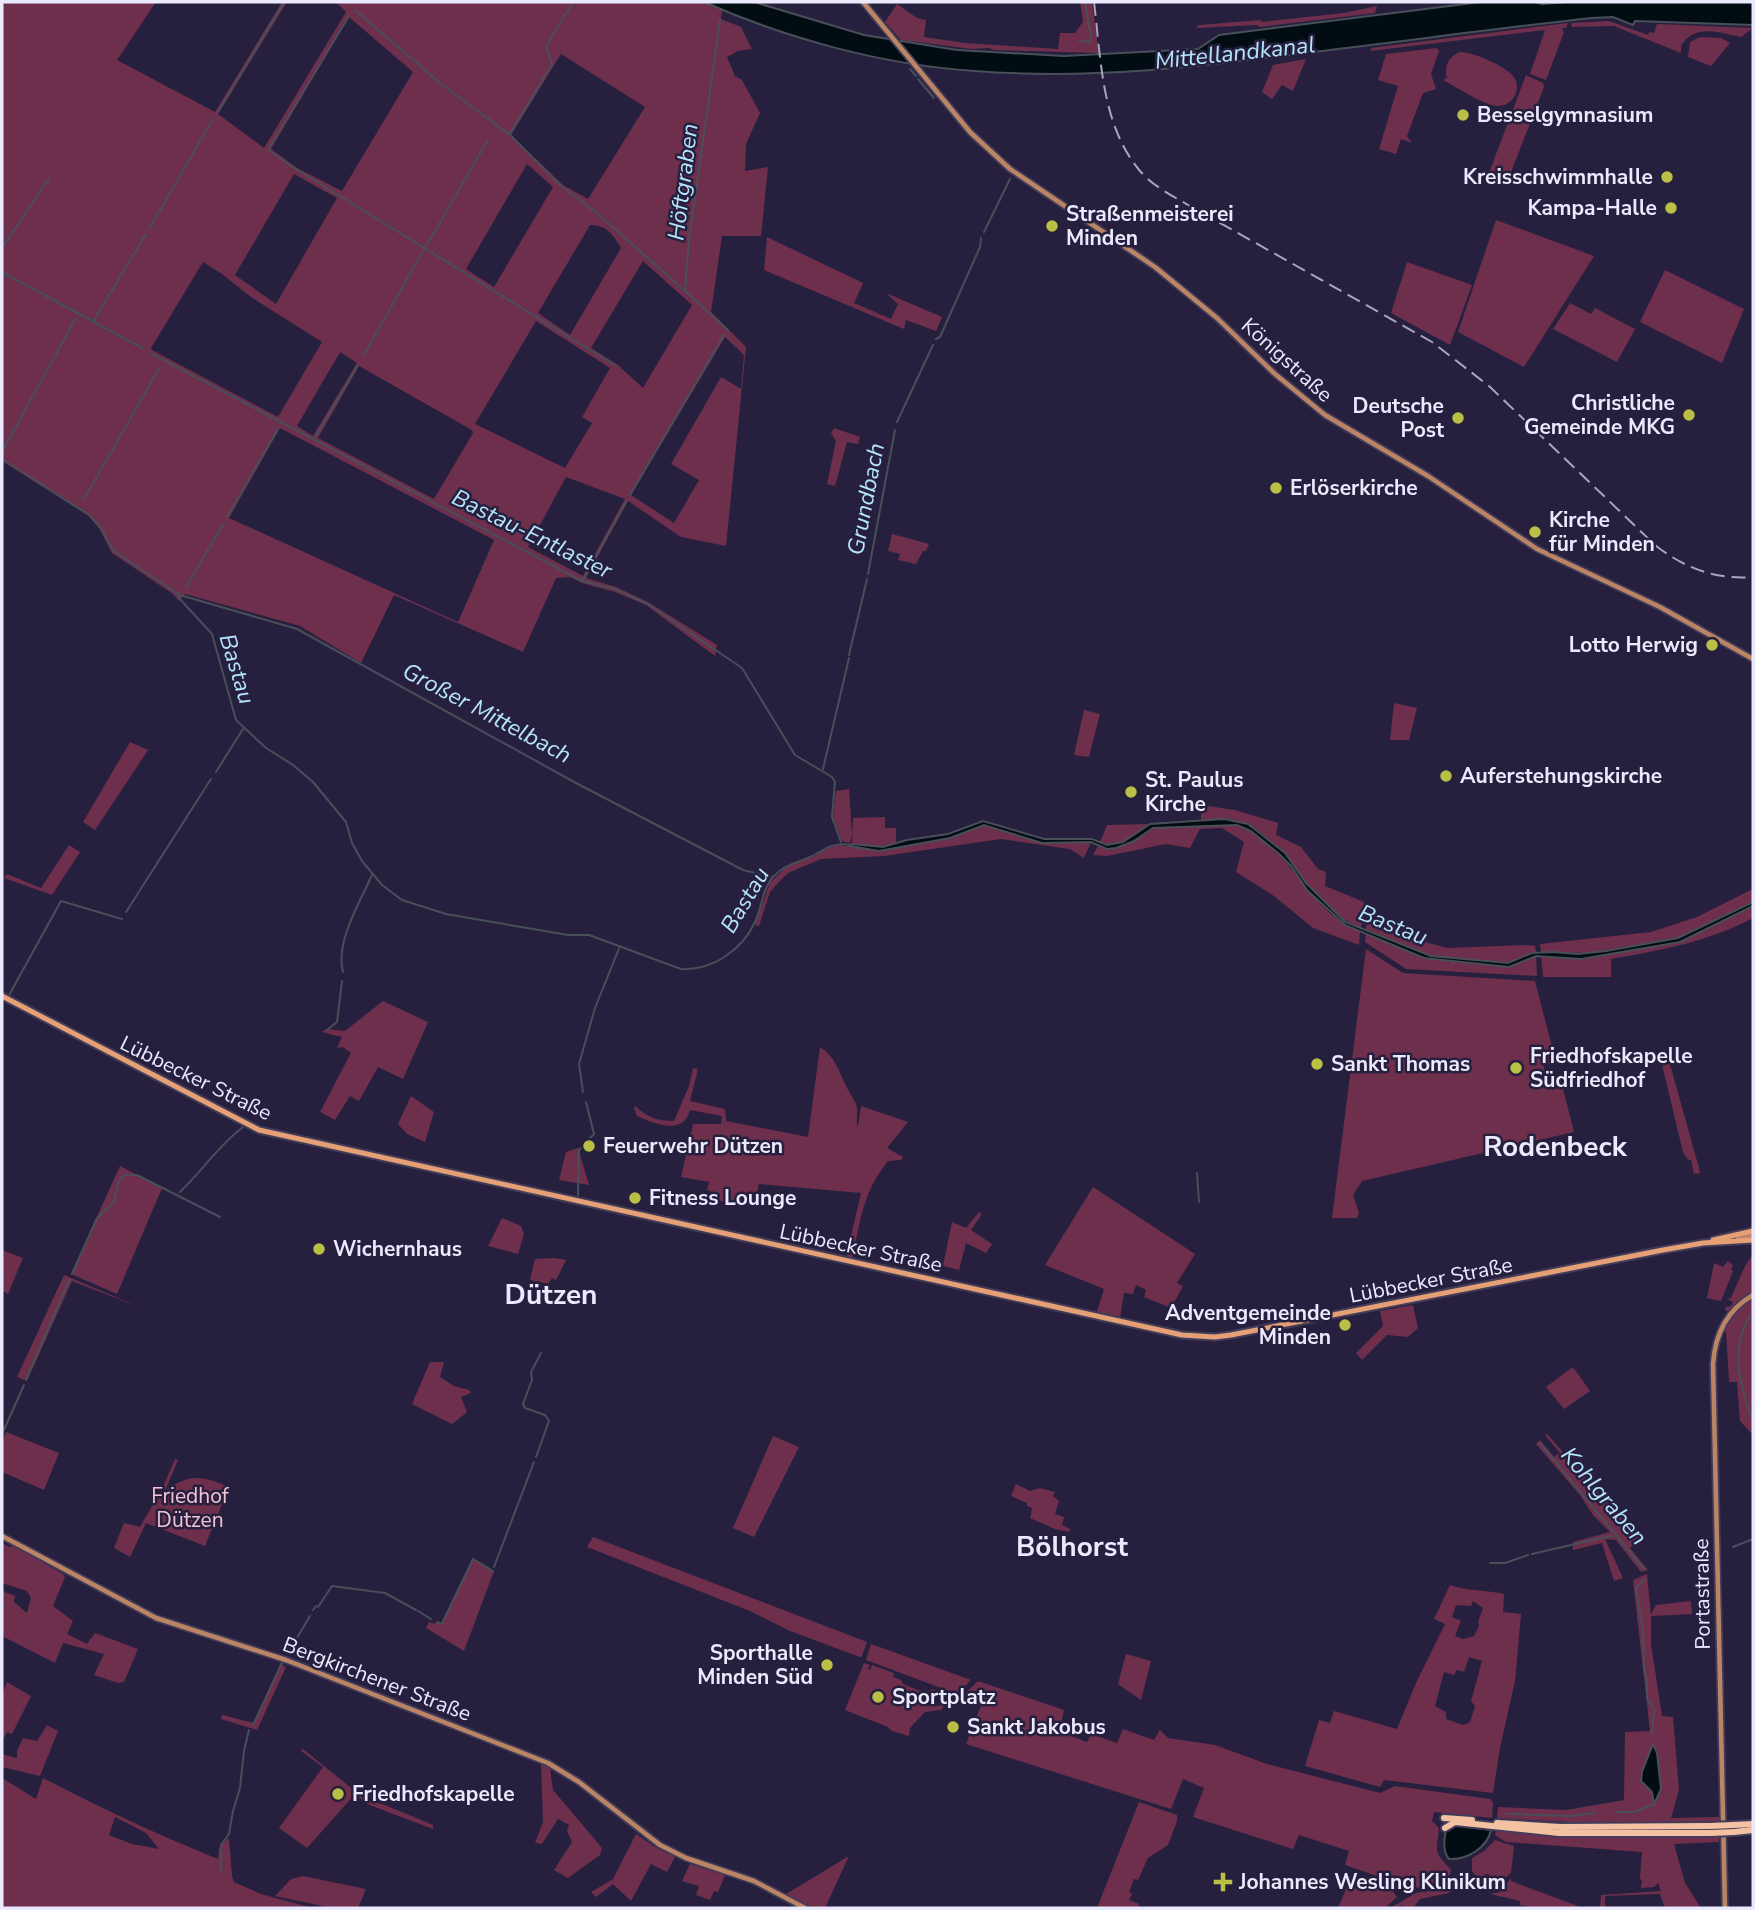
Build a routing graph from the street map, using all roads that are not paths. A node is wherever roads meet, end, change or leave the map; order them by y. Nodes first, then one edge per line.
1 (863, 2) edge
2 (1753, 659) edge
3 (2, 996) edge
4 (1753, 1236) edge
5 (1703, 1244) junction
6 (1753, 1295) edge
7 (2, 1536) edge
8 (1444, 1818) dead end
9 (1494, 1824) junction
10 (1753, 1824) edge
11 (1445, 1828) dead end
12 (1734, 1828) junction
13 (1753, 1830) edge
14 (806, 1908) edge
15 (1725, 1908) edge

1 - 2 main road, Königstraße
3 - 5 main road, Lübbecker Straße
4 - 5 main road, Lübbecker Straße
4 - 5 main road, Lübbecker Straße
6 - 15 main road, Portastraße
7 - 14 main road, Bergkirchener Straße
8 - 9 highway
9 - 11 highway
9 - 12 highway, bridge
10 - 12 highway
12 - 13 highway

